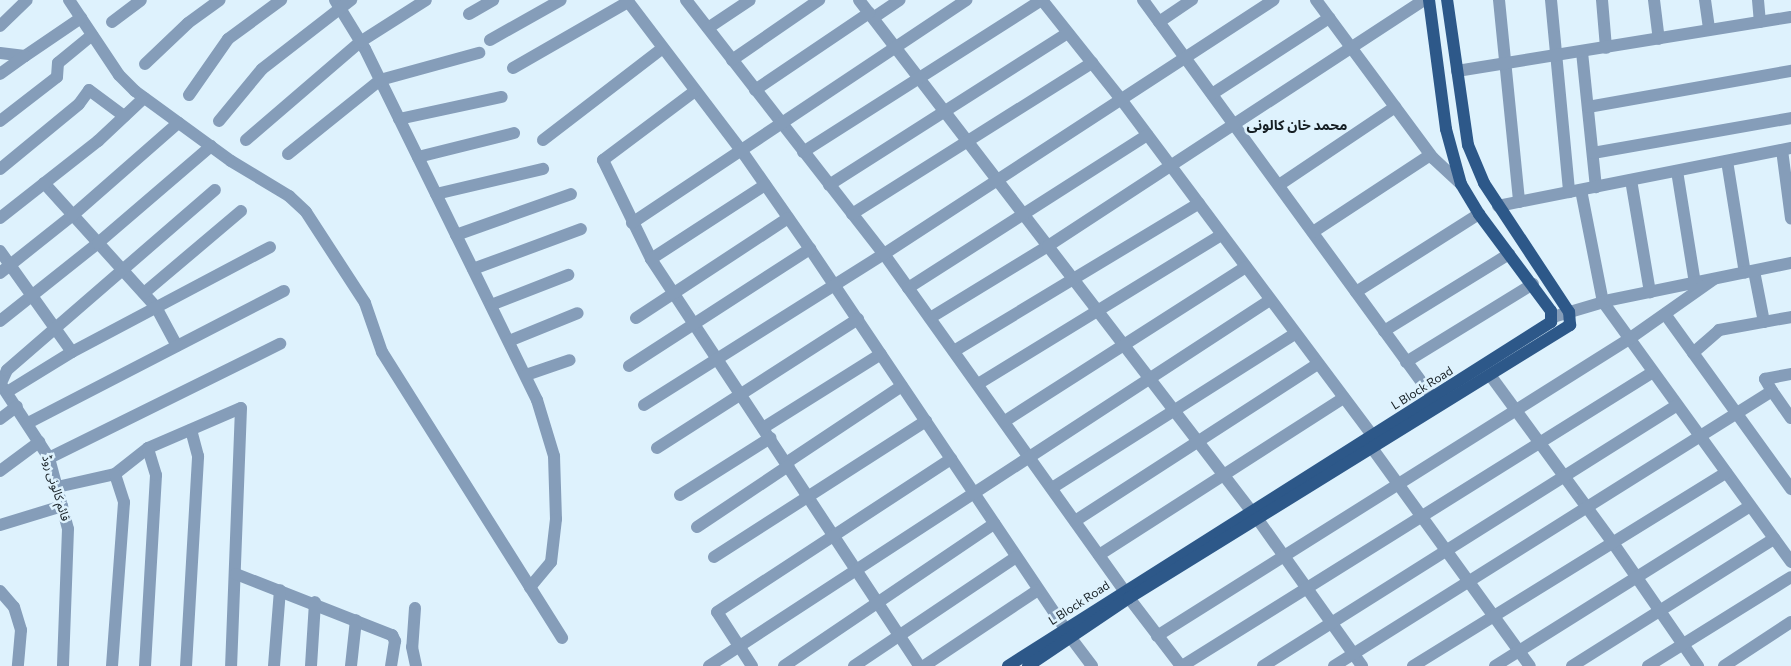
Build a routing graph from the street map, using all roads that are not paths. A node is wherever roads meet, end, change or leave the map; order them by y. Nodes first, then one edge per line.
1 (27, 0) edge
2 (69, 0) edge
3 (141, 0) edge
4 (220, 0) edge
5 (281, 0) edge
6 (351, 0) edge
7 (426, 0) edge
8 (494, 0) edge
9 (561, 0) edge
10 (686, 0) edge
11 (750, 0) edge
12 (819, 0) edge
13 (900, 0) edge
14 (967, 0) edge
15 (1143, 0) edge
16 (1192, 0) edge
17 (1273, 0) edge
18 (1316, 0) edge
19 (1424, 0) edge
20 (1429, 0) edge
21 (1447, 0) edge
22 (1499, 0) edge
23 (1551, 0) edge
24 (1602, 0) edge
25 (1654, 0) edge
26 (1705, 0) edge
27 (1758, 0) edge
28 (628, 1) edge
29 (1046, 1) edge
30 (337, 5) edge
31 (866, 7) edge
32 (469, 14) dead end
33 (1791, 17) edge
34 (81, 18) junction
35 (1329, 18) junction
36 (112, 22) dead end
37 (1159, 22) junction
38 (1760, 22) junction
39 (1, 24) edge
40 (708, 28) junction
41 (1709, 30) junction
42 (1068, 33) junction
43 (92, 35) junction
44 (1659, 39) junction
45 (490, 40) dead end
46 (360, 42) junction
47 (896, 46) junction
48 (664, 48) junction
49 (1606, 48) junction
50 (1352, 49) junction
51 (1582, 52) junction
52 (0, 53) edge
53 (479, 53) dead end
54 (24, 56) junction
55 (1184, 56) junction
56 (1556, 56) junction
57 (732, 60) junction
58 (1092, 63) junction
59 (145, 64) dead end
60 (1505, 64) junction
61 (512, 68) dead end
62 (1457, 71) junction
63 (1791, 71) edge
64 (0, 74) edge
65 (380, 80) junction
66 (922, 80) junction
67 (695, 90) junction
68 (754, 90) junction
69 (189, 94) dead end
70 (1212, 94) junction
71 (502, 97) dead end
72 (144, 98) junction
73 (1120, 98) junction
74 (1588, 107) junction
75 (1395, 108) junction
76 (945, 110) junction
77 (124, 116) junction
78 (1791, 118) edge
79 (399, 119) junction
80 (0, 121) edge
81 (219, 121) dead end
82 (780, 122) junction
83 (178, 123) junction
84 (1236, 124) junction
85 (514, 133) dead end
86 (1147, 135) junction
87 (246, 140) dead end
88 (543, 140) dead end
89 (969, 142) junction
90 (211, 146) junction
91 (1787, 149) edge
92 (741, 150) junction
93 (803, 152) junction
94 (1593, 153) junction
95 (288, 154) dead end
96 (1430, 155) junction
97 (418, 157) junction
98 (1727, 161) junction
99 (1172, 166) junction
100 (0, 168) edge
101 (543, 169) dead end
102 (1677, 171) junction
103 (997, 180) junction
104 (1631, 180) junction
105 (44, 183) junction
106 (1461, 184) junction
107 (765, 185) junction
108 (829, 185) junction
109 (1279, 185) junction
110 (1596, 187) junction
111 (215, 190) dead end
112 (1575, 191) junction
113 (436, 194) junction
114 (571, 194) dead end
115 (1519, 202) junction
116 (1199, 203) junction
117 (1498, 206) junction
118 (242, 212) dead end
119 (852, 214) junction
120 (1024, 214) junction
121 (1479, 214) junction
122 (74, 215) junction
123 (0, 218) edge
124 (788, 218) junction
125 (1791, 218) edge
126 (632, 223) junction
127 (581, 229) dead end
128 (1313, 232) junction
129 (456, 235) junction
130 (1221, 235) junction
131 (98, 243) junction
132 (1048, 246) junction
133 (270, 247) dead end
134 (810, 248) junction
135 (0, 251) edge
136 (884, 254) junction
137 (1508, 254) junction
138 (651, 259) junction
139 (1791, 263) edge
140 (1246, 267) junction
141 (5, 269) edge
142 (123, 270) junction
143 (473, 270) junction
144 (1750, 272) junction
145 (568, 275) dead end
146 (1072, 278) junction
147 (1714, 279) junction
148 (1695, 283) junction
149 (1533, 284) junction
150 (835, 285) junction
151 (908, 288) junction
152 (284, 291) dead end
153 (1356, 292) junction
154 (1650, 292) junction
155 (144, 293) junction
156 (674, 293) junction
157 (31, 296) junction
158 (1270, 300) junction
159 (1603, 302) junction
160 (491, 305) junction
161 (156, 307) junction
162 (1097, 311) junction
163 (1569, 312) junction
164 (578, 313) dead end
165 (1665, 314) junction
166 (1553, 317) junction
167 (1791, 317) edge
168 (636, 318) dead end
169 (930, 318) junction
170 (858, 319) junction
171 (0, 321) edge
172 (1764, 322) junction
173 (695, 324) junction
174 (55, 328) junction
175 (1384, 331) junction
176 (1295, 334) junction
177 (1630, 339) junction
178 (509, 341) junction
179 (280, 344) dead end
180 (177, 346) junction
181 (1124, 346) junction
182 (954, 351) junction
183 (72, 352) junction
184 (1693, 353) junction
185 (881, 354) junction
186 (718, 358) junction
187 (570, 360) dead end
188 (1406, 362) junction
189 (1318, 364) junction
190 (629, 366) dead end
191 (1653, 372) junction
192 (1791, 374) edge
193 (526, 375) junction
194 (1490, 375) junction
195 (1148, 378) junction
196 (978, 384) junction
197 (3, 386) edge
198 (902, 386) junction
199 (1772, 391) junction
200 (741, 394) junction
201 (1344, 398) junction
202 (1433, 398) junction
203 (644, 405) dead end
204 (1677, 405) junction
205 (17, 406) junction
206 (1515, 410) junction
207 (1174, 411) junction
208 (1736, 413) junction
209 (1791, 418) edge
210 (0, 419) edge
211 (926, 421) junction
212 (1005, 421) junction
213 (28, 423) junction
214 (191, 430) junction
215 (766, 433) junction
216 (1700, 437) junction
217 (39, 442) junction
218 (1372, 442) junction
219 (1199, 443) junction
220 (1540, 444) junction
221 (148, 448) junction
222 (657, 448) dead end
223 (1030, 456) junction
224 (49, 458) junction
225 (951, 459) junction
226 (787, 464) junction
227 (0, 471) edge
228 (1726, 473) junction
229 (116, 474) junction
230 (1224, 475) junction
231 (1564, 476) junction
232 (1397, 483) junction
233 (58, 487) junction
234 (1052, 488) junction
235 (1791, 490) edge
236 (973, 492) junction
237 (680, 496) dead end
238 (808, 498) junction
239 (62, 506) junction
240 (1750, 506) junction
241 (1588, 509) junction
242 (1255, 516) junction
243 (1422, 517) junction
244 (1075, 521) junction
245 (994, 524) junction
246 (0, 525) edge
247 (697, 527) dead end
248 (832, 535) junction
249 (1774, 539) junction
250 (1613, 543) junction
251 (1445, 549) junction
252 (1099, 555) junction
253 (1283, 555) junction
254 (714, 557) dead end
255 (1016, 557) junction
256 (1791, 562) edge
257 (856, 571) junction
258 (236, 574) junction
259 (1636, 577) junction
260 (1791, 577) edge
261 (1469, 581) junction
262 (530, 587) junction
263 (1306, 587) junction
264 (280, 590) junction
265 (1038, 590) junction
266 (0, 591) edge
267 (1126, 595) junction
268 (316, 602) junction
269 (877, 603) junction
270 (415, 608) dead end
271 (1660, 611) junction
272 (1494, 616) junction
273 (356, 620) junction
274 (1331, 622) junction
275 (1791, 622) edge
276 (1068, 633) junction
277 (899, 636) junction
278 (1157, 636) junction
279 (562, 638) dead end
280 (1683, 645) junction
281 (740, 648) junction
282 (1519, 651) junction
283 (1353, 654) junction
284 (18, 666) edge
285 (63, 666) edge
286 (112, 666) edge
287 (145, 666) edge
288 (186, 666) edge
289 (231, 666) edge
290 (274, 666) edge
291 (311, 666) edge
292 (351, 666) edge
293 (391, 666) edge
294 (416, 666) edge
295 (709, 666) edge
296 (752, 666) edge
297 (784, 666) edge
298 (854, 666) edge
299 (919, 666) edge
300 (924, 666) edge
301 (1008, 666) edge
302 (1028, 666) edge
303 (1092, 666) edge
304 (1181, 666) edge
305 (1263, 666) edge
306 (1334, 666) edge
307 (1362, 666) edge
308 (1413, 666) edge
309 (1495, 666) edge
310 (1530, 666) edge
311 (1572, 666) edge
312 (1648, 666) edge
313 (1698, 666) edge
314 (1724, 666) edge

1 - 39 street
2 - 34 street
3 - 36 street
4 - 59 street
5 - 69 street
6 - 30 street
7 - 46 street
8 - 32 street
9 - 45 street
10 - 40 street
11 - 40 street
12 - 57 street
13 - 31 street
14 - 47 street
15 - 37 street
16 - 37 street
17 - 55 street
18 - 35 street
19 - 50 street
20 - 106 main road
21 - 62 main road
22 - 60 street
23 - 56 street
24 - 49 street
25 - 44 street
26 - 41 street
27 - 38 street
28 - 48 street
28 - 61 street
29 - 42 street
29 - 66 street
30 - 46 street
30 - 81 street
31 - 47 street
31 - 68 street
33 - 38 street
34 - 43 street
34 - 54 street
35 - 50 street
35 - 70 street
37 - 55 street
38 - 41 street
40 - 57 street
41 - 44 street
42 - 58 street
42 - 76 street
43 - 72 street
43 - 80 street
44 - 49 street
46 - 65 street
46 - 87 street
47 - 66 street
47 - 82 street
48 - 67 street
48 - 88 street
49 - 51 street
50 - 75 street
50 - 84 street
51 - 56 street
51 - 74 street
52 - 54 street
53 - 65 street
54 - 64 street
55 - 70 street
55 - 73 street
56 - 60 street
56 - 112 street
57 - 68 street
58 - 73 street
58 - 89 street
60 - 62 street
60 - 115 street
62 - 117 main road
63 - 74 street
65 - 79 street
65 - 95 street
66 - 76 street
66 - 93 street
67 - 92 street
67 - 126 street
68 - 82 street
70 - 84 street
71 - 79 street
72 - 77 street
72 - 83 street
73 - 86 street
73 - 103 street
74 - 94 street
75 - 96 street
75 - 109 street
76 - 89 street
76 - 108 street
77 - 100 street
77 - 105 street
78 - 94 street
79 - 97 street
82 - 92 street
82 - 93 street
83 - 90 street
83 - 122 street
84 - 99 street
84 - 109 street
85 - 97 street
86 - 99 street
86 - 120 street
89 - 103 street
89 - 119 street
90 - 131 street
90 - 262 street
91 - 98 street
91 - 125 street
92 - 107 street
92 - 126 street
93 - 108 street
94 - 110 street
96 - 106 street
96 - 128 street
97 - 113 street
98 - 102 street
98 - 144 street
99 - 116 street
99 - 132 street
101 - 113 street
102 - 104 street
102 - 148 street
103 - 120 street
103 - 136 street
104 - 110 street
104 - 154 street
105 - 122 street
105 - 123 street
106 - 121 main road
107 - 124 street
107 - 138 street
108 - 119 street
109 - 128 street
110 - 112 street
111 - 142 street
112 - 115 street
112 - 159 street
113 - 129 street
114 - 129 street
115 - 117 street
116 - 130 street
116 - 146 street
117 - 163 main road
118 - 155 street
119 - 136 street
120 - 132 street
120 - 151 street
121 - 137 main road
121 - 153 street
122 - 131 street
122 - 141 street
124 - 134 street
124 - 156 street
126 - 138 street
127 - 143 street
128 - 153 street
129 - 143 street
130 - 140 street
130 - 162 street
131 - 142 street
131 - 157 street
132 - 146 street
132 - 169 street
133 - 161 street
134 - 150 street
134 - 173 street
135 - 141 street
136 - 150 street
136 - 151 street
137 - 149 main road
137 - 175 street
138 - 156 street
139 - 144 street
140 - 158 street
140 - 181 street
141 - 157 street
142 - 155 street
142 - 174 street
143 - 160 street
144 - 147 street
144 - 172 street
145 - 160 street
146 - 162 street
146 - 182 street
147 - 148 street
147 - 165 street
148 - 154 street
149 - 166 main road
149 - 188 street
150 - 170 street
150 - 186 street
151 - 169 street
152 - 180 street
153 - 175 street
154 - 159 street
155 - 161 street
156 - 168 street
156 - 173 street
157 - 171 street
157 - 174 street
158 - 176 street
158 - 195 street
159 - 163 street
159 - 177 street
160 - 178 street
161 - 180 street
161 - 183 street
162 - 181 street
162 - 196 street
163 - 166 street
163 - 194 main road, L Block Road
164 - 178 street
165 - 177 street
165 - 184 street
166 - 202 main road, L Block Road
167 - 172 street
169 - 182 street
170 - 185 street
170 - 200 street
172 - 184 street
173 - 186 street
173 - 190 street
174 - 183 street
174 - 197 street
175 - 188 street
176 - 189 street
176 - 207 street
177 - 191 street
177 - 206 street
178 - 193 street
179 - 224 street
180 - 213 street
181 - 195 street
181 - 212 street
182 - 196 street
183 - 197 street
184 - 208 street
185 - 198 street
185 - 215 street
186 - 200 street
186 - 203 street
187 - 193 street
188 - 202 street
189 - 201 street
189 - 219 street
191 - 204 street
191 - 220 street
192 - 199 street
193 - 262 street
194 - 206 street
194 - 218 main road, L Block Road
195 - 207 street
195 - 223 street
196 - 212 street
197 - 205 street, قائم کالونی روڈ
198 - 211 street
198 - 226 street
199 - 208 street
199 - 209 street
200 - 215 street
200 - 222 street
201 - 218 street
201 - 230 street
202 - 218 main road, L Block Road
204 - 216 street
204 - 231 street
205 - 210 street
205 - 213 street, قائم کالونی روڈ
206 - 220 street
206 - 232 street
207 - 219 street
207 - 234 street
208 - 216 street
208 - 235 street
211 - 225 street
211 - 238 street
212 - 223 street
213 - 217 street, قائم کالونی روڈ
214 - 221 street
214 - 258 street
214 - 288 street
215 - 226 street
215 - 237 street
216 - 228 street
216 - 241 street
217 - 224 street, قائم کالونی روڈ
217 - 227 street
218 - 232 street
218 - 242 main road, L Block Road
219 - 230 street
219 - 244 street
220 - 231 street
220 - 243 street
221 - 229 street
221 - 287 street
223 - 234 street
223 - 236 street
224 - 233 street, قائم کالونی روڈ
225 - 236 street
225 - 248 street
226 - 238 street
226 - 247 street
228 - 240 street
228 - 250 street
229 - 233 street
229 - 286 street
230 - 242 street
230 - 252 street
231 - 241 street
231 - 251 street
232 - 243 street
232 - 253 street
233 - 239 street, قائم کالونی روڈ
234 - 244 street
236 - 245 street
236 - 257 street
238 - 248 street
238 - 254 street
239 - 246 street
239 - 285 street, قائم کالونی روڈ
240 - 249 street
240 - 259 street
241 - 250 street
241 - 261 street
242 - 253 street
242 - 267 main road, L Block Road
243 - 251 street
243 - 263 street
244 - 252 street
245 - 255 street
245 - 269 street
248 - 257 street
248 - 281 street
249 - 256 street
249 - 271 street
250 - 259 street
250 - 272 street
251 - 261 street
251 - 274 street
252 - 267 street
253 - 263 street
253 - 278 street
255 - 265 street
255 - 277 street
257 - 269 street
257 - 281 street
258 - 264 street
258 - 289 street
259 - 271 street
259 - 282 street
260 - 280 street
261 - 272 street
261 - 283 street
262 - 279 street
263 - 274 street
263 - 304 street
264 - 268 street
264 - 290 street
265 - 276 street
265 - 300 street
266 - 284 street
267 - 276 main road, L Block Road
267 - 278 street
268 - 273 street
268 - 291 street
269 - 277 street
269 - 297 street
270 - 294 street
271 - 280 street
271 - 311 street
272 - 282 street
272 - 308 street
273 - 292 street
273 - 293 street
274 - 283 street
274 - 305 street
275 - 314 street
276 - 301 main road, L Block Road
276 - 302 main road, L Block Road
276 - 303 street
277 - 298 street
277 - 299 street
278 - 304 street
280 - 312 street
280 - 313 street
281 - 295 street
281 - 296 street
282 - 309 street
282 - 310 street
283 - 306 street
283 - 307 street

